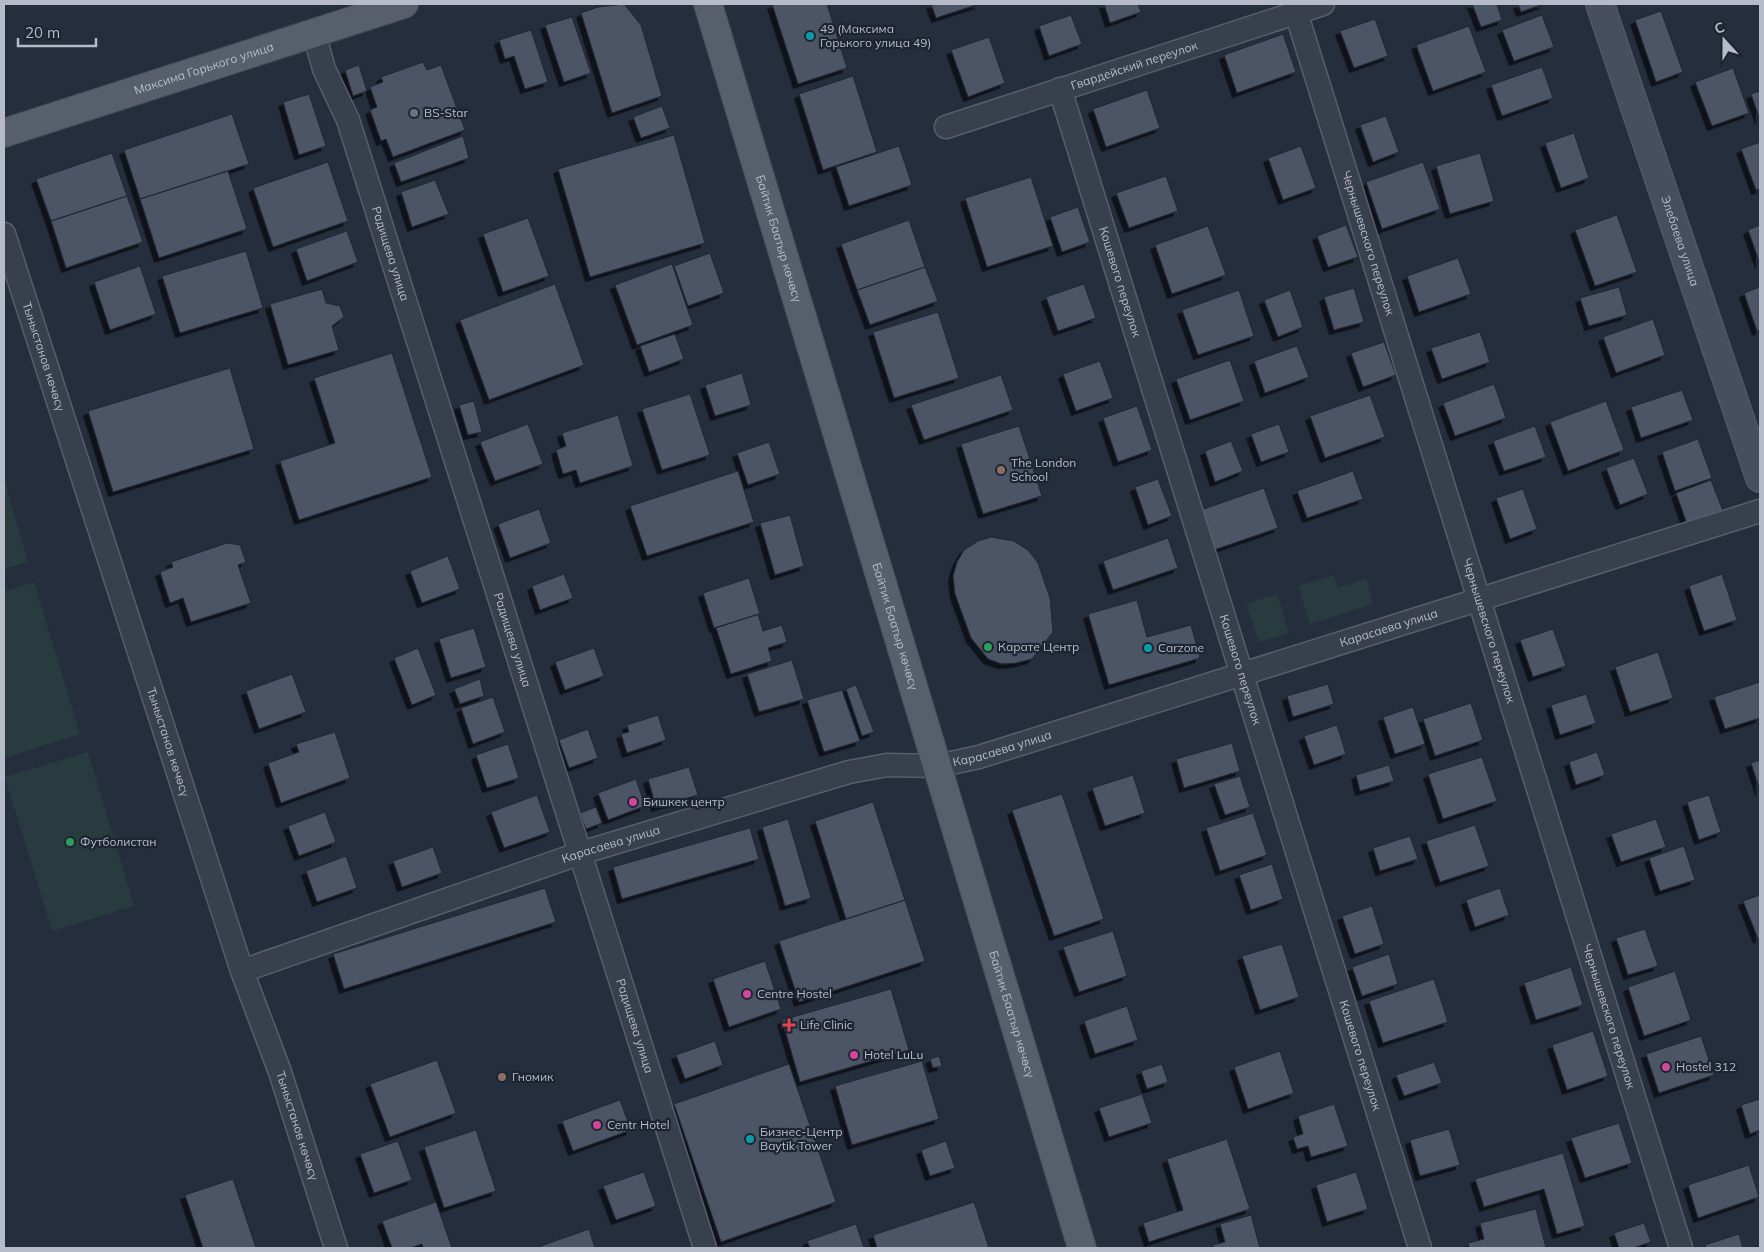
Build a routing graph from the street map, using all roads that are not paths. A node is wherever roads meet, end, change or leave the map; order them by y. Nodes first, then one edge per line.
1 (404, 4) edge
2 (708, 4) edge
3 (1323, 4) edge
4 (1600, 4) edge
5 (1296, 12) junction
6 (314, 33) junction
7 (1060, 89) junction
8 (946, 127) dead end
9 (4, 133) edge
10 (4, 234) edge
11 (1760, 478) edge
12 (1760, 511) edge
13 (1479, 601) junction
14 (1242, 675) junction
15 (938, 766) junction
16 (581, 853) junction
17 (242, 971) junction
18 (336, 1248) edge
19 (705, 1248) edge
20 (1082, 1248) edge
21 (1420, 1248) edge
22 (1681, 1248) edge

1 - 6 main road, Максима Горького улица
2 - 15 main road, Байтик Баатыр көчөсү
3 - 5 street, Гвардейский переулок
4 - 11 street, Элебаева улица
5 - 7 street, Гвардейский переулок
5 - 13 street, Чернышевского переулок
6 - 9 main road, Максима Горького улица
6 - 16 street, Радищева улица
7 - 8 street, Гвардейский переулок
7 - 14 street, Кошевого переулок
10 - 17 street, Тыныстанов көчөсү
12 - 13 street, Карасаева улица
13 - 14 street, Карасаева улица
13 - 22 street, Чернышевского переулок
14 - 15 street, Карасаева улица
14 - 21 street, Кошевого переулок
15 - 16 street, Карасаева улица
15 - 20 main road, Байтик Баатыр көчөсү
16 - 17 street, Карасаева улица
16 - 19 street, Радищева улица
17 - 18 street, Тыныстанов көчөсү

